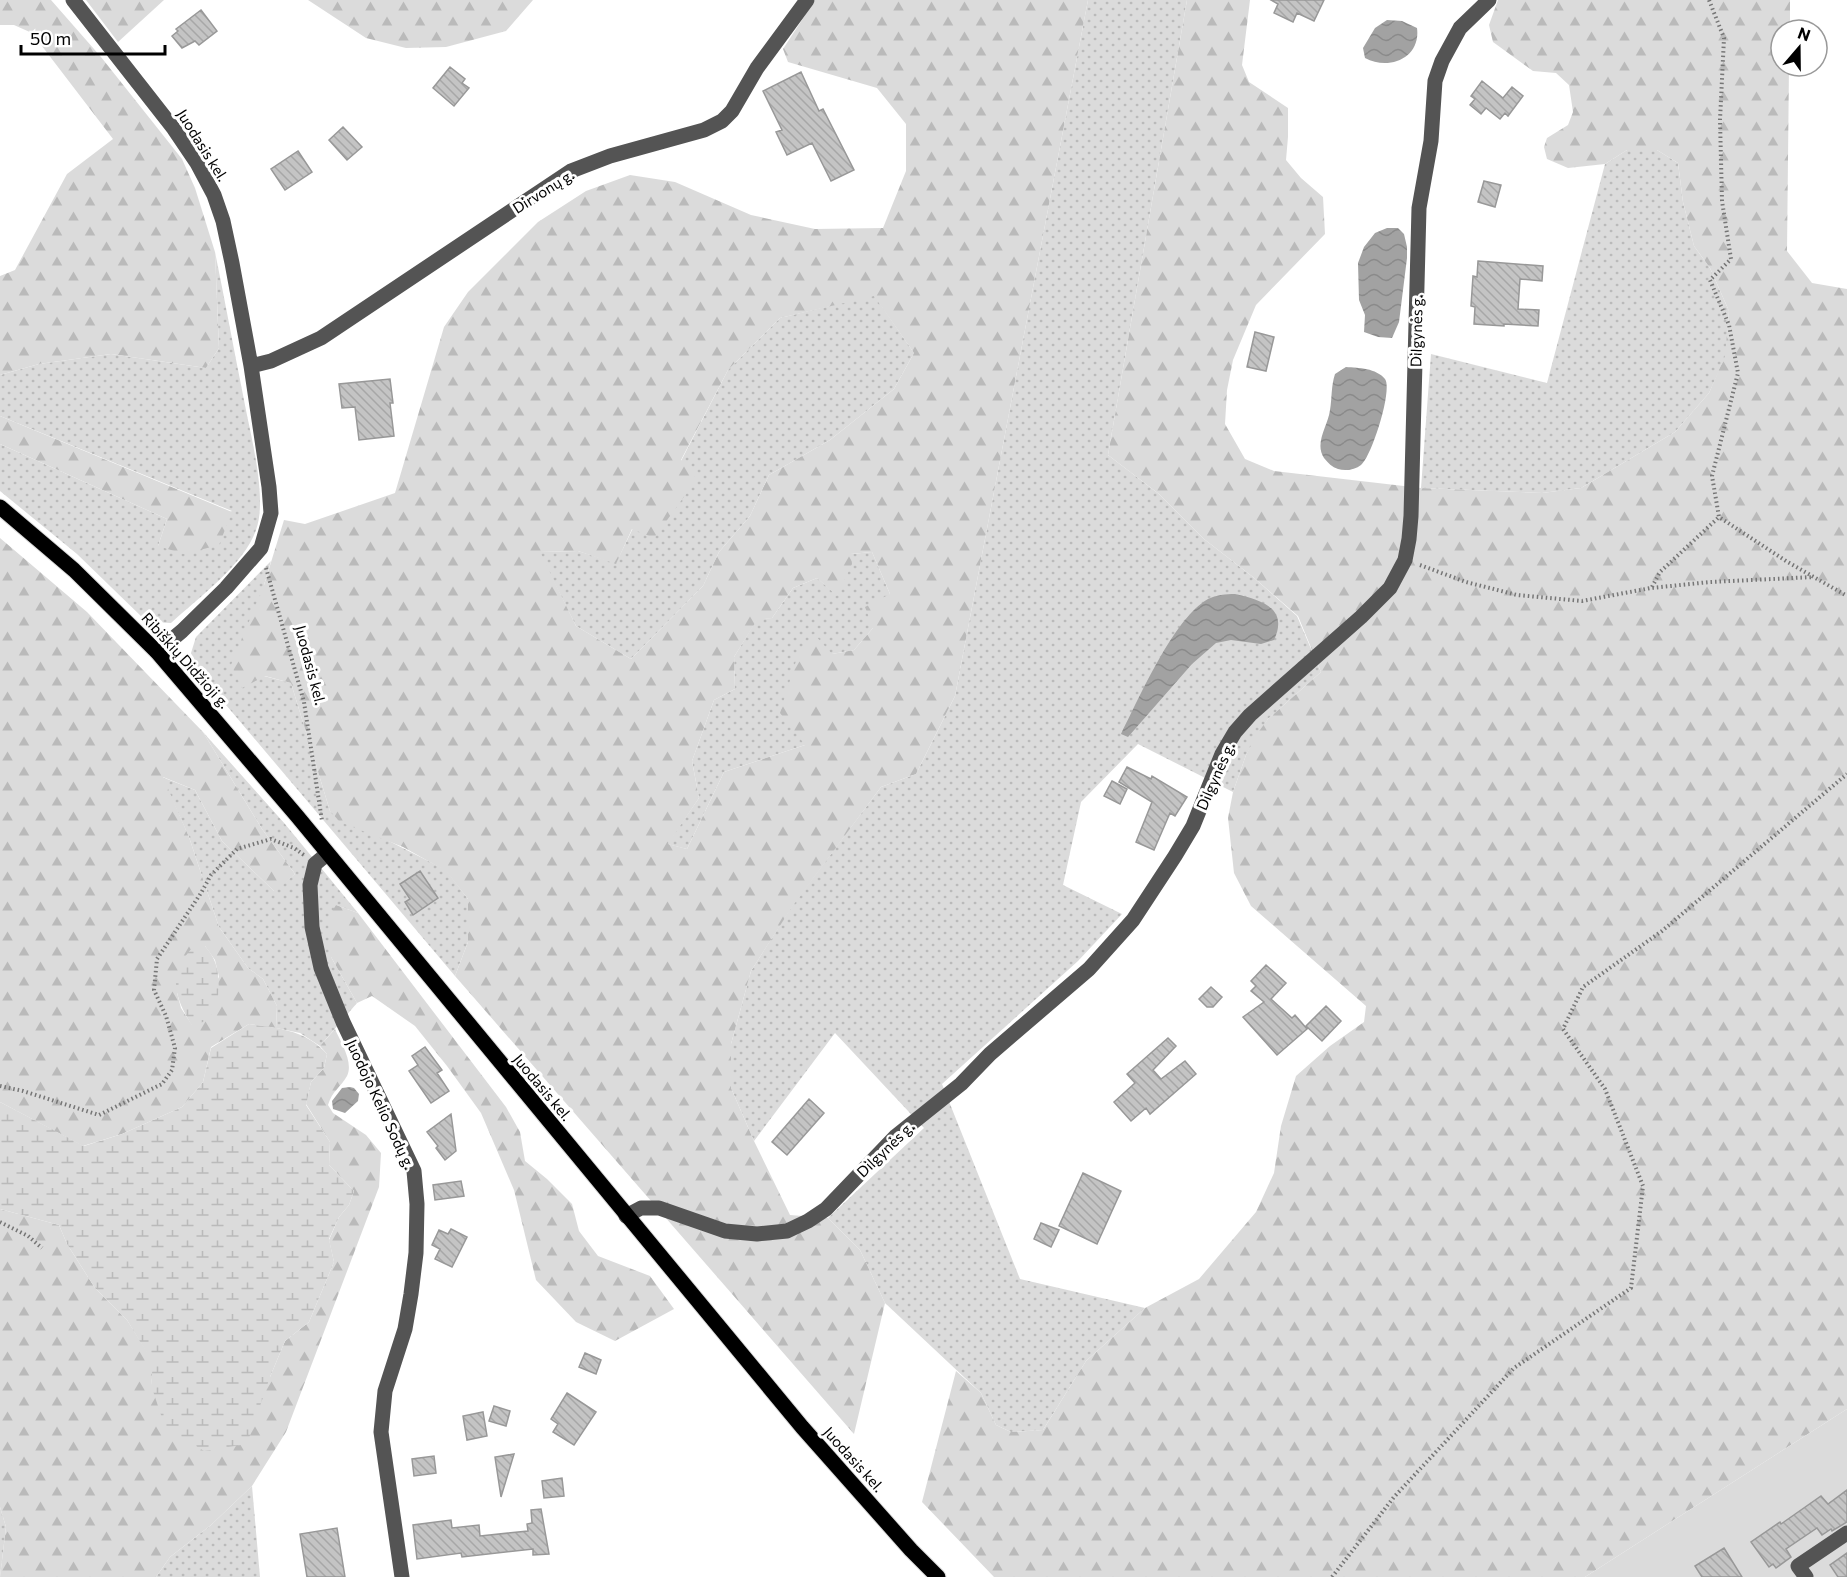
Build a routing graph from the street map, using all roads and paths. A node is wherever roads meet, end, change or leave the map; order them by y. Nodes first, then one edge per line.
1 (73, 0) edge
2 (807, 0) edge
3 (1489, 0) edge
4 (1709, 0) edge
5 (251, 366) junction
6 (0, 507) edge
7 (1719, 517) junction
8 (261, 548) junction
9 (1405, 560) junction
10 (1815, 578) junction
11 (1651, 588) junction
12 (1847, 596) edge
13 (158, 652) junction
14 (1847, 774) edge
15 (323, 823) dead end
16 (321, 859) junction
17 (0, 1086) edge
18 (626, 1216) junction
19 (0, 1222) edge
20 (42, 1248) dead end
21 (1847, 1533) edge
22 (402, 1577) edge
23 (938, 1577) edge
24 (1332, 1577) edge
25 (1806, 1577) edge

1 - 5 street, Juodasis kel.
2 - 5 street, Dirvonų g.
3 - 9 street, Dilgynės g.
4 - 7 path
5 - 8 street, Juodasis kel.
6 - 13 main road, Ribiškių Didžioji g.
7 - 10 path
7 - 11 path
8 - 13 street, Juodasis kel.
8 - 15 path, Juodasis kel.
9 - 11 path
9 - 18 street, Dilgynės g.
10 - 11 path
10 - 12 path
13 - 16 main road, Ribiškių Didžioji g.
14 - 24 path
16 - 17 path
16 - 18 main road, Juodasis kel.
16 - 22 street, Juodojo Kelio Sodų g.
18 - 23 main road, Juodasis kel.
19 - 20 path
21 - 25 street

